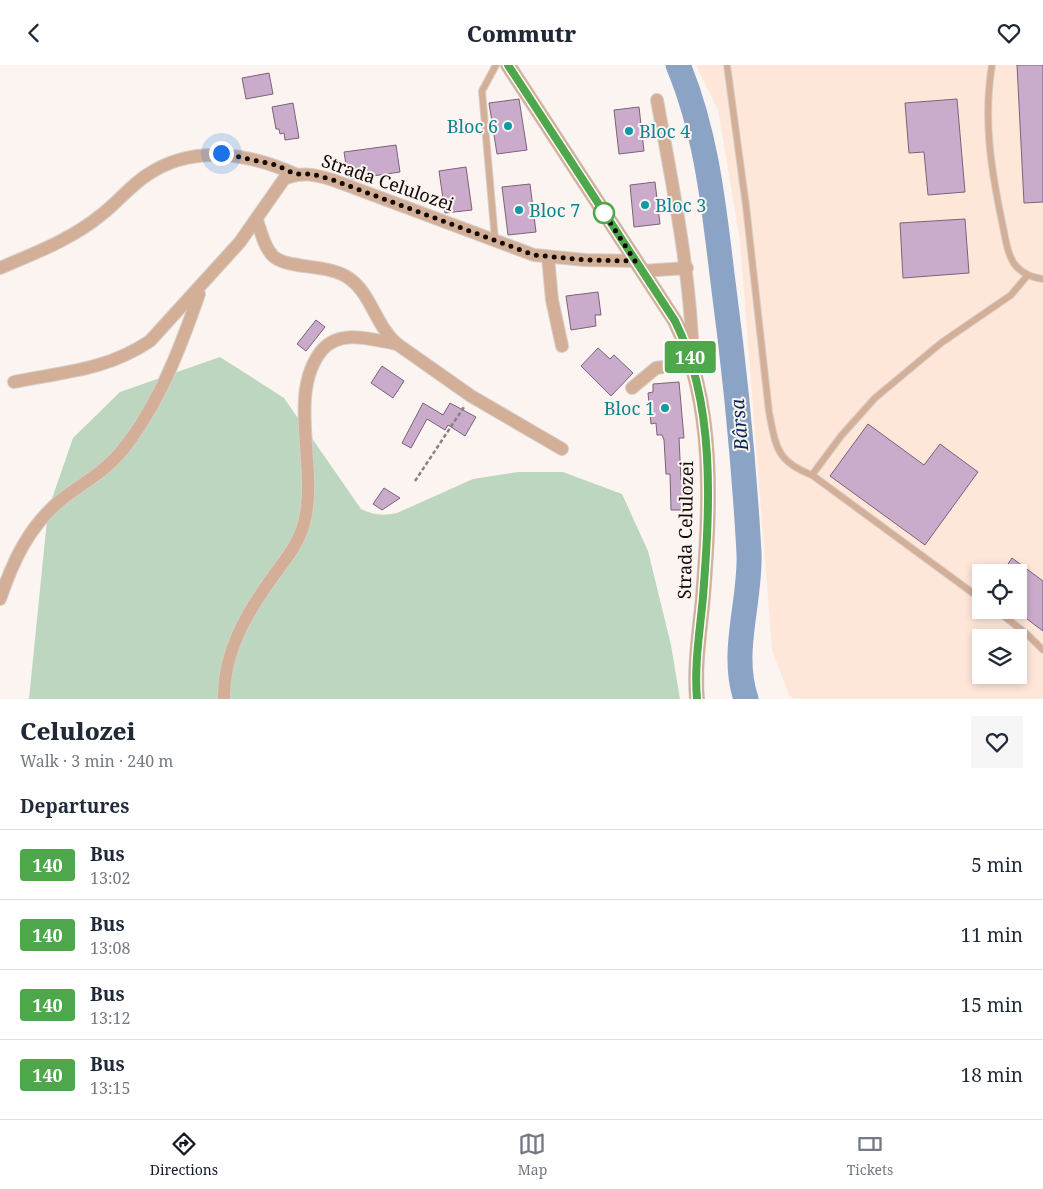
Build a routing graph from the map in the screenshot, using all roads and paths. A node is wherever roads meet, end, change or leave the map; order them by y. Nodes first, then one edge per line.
1 (496, 65) edge
2 (508, 65) edge
3 (727, 65) edge
4 (992, 65) edge
5 (657, 100) dead end
6 (295, 174) junction
7 (258, 220) junction
8 (496, 242) junction
9 (548, 257) junction
10 (638, 266) junction
11 (0, 268) edge
12 (687, 268) junction
13 (1027, 275) junction
14 (1043, 279) edge
15 (202, 286) junction
16 (397, 344) junction
17 (562, 346) dead end
18 (693, 363) junction
19 (14, 382) dead end
20 (632, 388) dead end
21 (471, 397) junction
22 (562, 449) dead end
23 (812, 475) junction
24 (415, 481) dead end
25 (972, 592) edge
26 (0, 599) edge
27 (1008, 619) edge
28 (1043, 650) edge
29 (224, 699) edge
30 (697, 699) edge

1 - 8 lane
2 - 10 street, Strada Celulozei
3 - 23 lane
4 - 13 lane
5 - 12 street, Strada Celulozei
6 - 7 street, Strada Celulozei
6 - 8 street, Strada Celulozei
6 - 11 street
7 - 15 street, Strada Celulozei
7 - 16 street
8 - 9 street, Strada Celulozei
9 - 10 street, Strada Celulozei
9 - 17 street
10 - 12 street, Strada Celulozei
10 - 18 street, Strada Celulozei
12 - 18 street, Strada Celulozei
13 - 14 lane
13 - 23 lane
15 - 19 street, Strada Celulozei
15 - 26 street
16 - 21 street
16 - 29 street
18 - 20 street
18 - 30 street, Strada Celulozei
21 - 22 street
21 - 24 path
23 - 25 lane
27 - 28 lane

